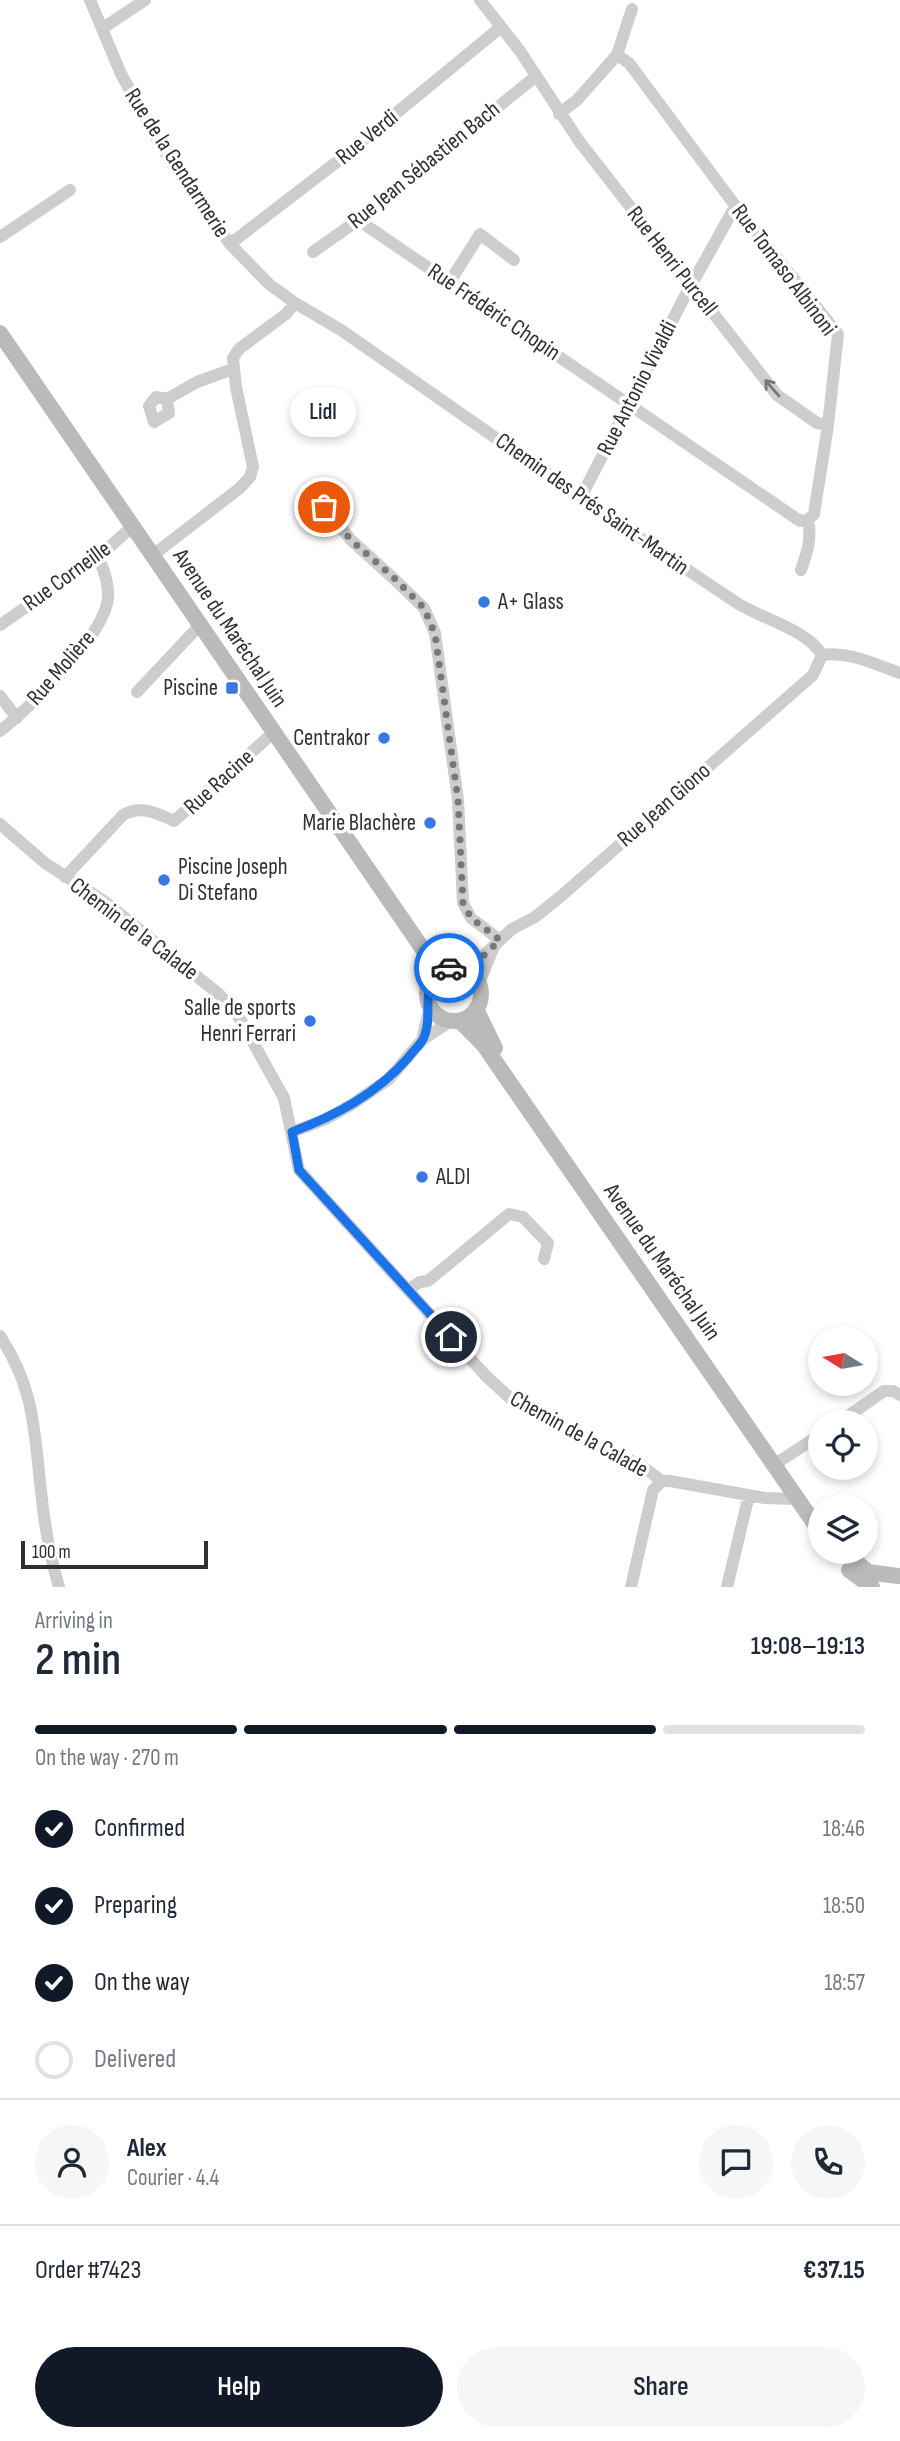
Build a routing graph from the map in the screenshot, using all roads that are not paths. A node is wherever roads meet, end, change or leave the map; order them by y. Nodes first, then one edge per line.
1 (90, 0) edge
2 (145, 0) edge
3 (480, 0) edge
4 (632, 9) dead end
5 (501, 27) junction
6 (103, 28) junction
7 (617, 55) junction
8 (535, 77) junction
9 (559, 114) junction
10 (70, 190) dead end
11 (737, 208) junction
12 (361, 218) junction
13 (0, 237) edge
14 (230, 244) junction
15 (313, 252) dead end
16 (513, 260) dead end
17 (449, 283) junction
18 (691, 286) junction
19 (295, 303) junction
20 (0, 333) edge
21 (233, 369) junction
22 (167, 400) dead end
23 (628, 406) junction
24 (828, 425) junction
25 (310, 489) dead end
26 (581, 497) junction
27 (808, 520) junction
28 (133, 526) junction
29 (153, 555) junction
30 (98, 556) junction
31 (801, 570) dead end
32 (0, 625) edge
33 (200, 625) junction
34 (822, 655) junction
35 (900, 673) edge
36 (136, 692) dead end
37 (0, 696) edge
38 (16, 718) junction
39 (0, 731) edge
40 (273, 733) junction
41 (0, 824) edge
42 (65, 877) junction
43 (497, 943) junction
44 (422, 948) junction
45 (444, 969) junction
46 (464, 969) junction
47 (431, 980) junction
48 (479, 983) junction
49 (430, 1006) junction
50 (477, 1009) junction
51 (455, 1021) junction
52 (422, 1040) junction
53 (292, 1132) junction
54 (544, 1259) dead end
55 (413, 1293) junction
56 (0, 1336) edge
57 (900, 1395) edge
58 (857, 1410) edge
59 (808, 1443) edge
60 (780, 1461) junction
61 (662, 1481) junction
62 (749, 1495) junction
63 (798, 1499) junction
64 (808, 1501) edge
65 (808, 1514) edge
66 (843, 1564) edge
67 (859, 1564) edge
68 (899, 1576) edge
69 (59, 1587) edge
70 (631, 1587) edge
71 (727, 1587) edge
72 (872, 1587) edge
73 (884, 1587) edge

1 - 6 street, Rue de la Gendarmerie
2 - 6 street
3 - 5 street, Rue Henri Purcell
4 - 7 street
5 - 8 street, Rue Henri Purcell
5 - 14 street, Rue Verdi
6 - 14 street, Rue de la Gendarmerie
7 - 9 street
7 - 11 street, Rue Tomaso Albinoni
8 - 9 street, Rue Henri Purcell
8 - 12 street, Rue Jean Sébastien Bach
9 - 18 street, Rue Henri Purcell
10 - 13 street
11 - 18 street, Rue Antonio Vivaldi
11 - 24 street, Rue Tomaso Albinoni
12 - 15 street, Rue Jean Sébastien Bach
12 - 17 street, Rue Frédéric Chopin
14 - 19 street, Rue de la Gendarmerie
16 - 17 street
17 - 23 street, Rue Frédéric Chopin
18 - 23 street, Rue Antonio Vivaldi
24 -> 18 street, Rue Henri Purcell
19 - 21 street
19 - 26 street, Chemin des Prés Saint-Martin
20 - 28 main road, Avenue du Maréchal Juin
21 - 22 street
21 - 29 street
23 - 26 street, Rue Antonio Vivaldi
23 - 27 street
24 - 27 street, Rue Tomaso Albinoni
25 - 43 street
26 - 34 street, Chemin des Prés Saint-Martin
27 - 31 street, Rue Tomaso Albinoni
28 - 29 main road, Avenue du Maréchal Juin
28 - 30 street, Rue Corneille
29 - 33 main road, Avenue du Maréchal Juin
30 - 32 street, Rue Corneille
30 - 38 street, Rue Molière
33 - 36 street
33 - 40 main road, Avenue du Maréchal Juin
34 - 35 street
34 - 43 street, Rue Jean Giono
37 - 38 street
38 - 39 street, Rue Molière
40 - 42 street, Rue Racine
40 - 44 main road, Avenue du Maréchal Juin
41 - 42 street, Chemin de la Calade
42 - 53 street, Chemin de la Calade
43 - 46 street, Rue Jean Giono
43 - 48 street
44 - 45 main road, Avenue du Maréchal Juin
44 - 47 main road, Avenue du Maréchal Juin
45 - 46 main road
45 - 47 main road
46 - 48 main road
47 - 49 main road
48 - 50 main road
49 - 51 main road
49 - 52 street
50 - 51 main road
50 - 60 main road, Avenue du Maréchal Juin
51 - 52 street
51 - 63 main road, Avenue du Maréchal Juin
52 - 53 street
53 - 55 street, Chemin de la Calade
54 - 55 street
55 - 61 street, Chemin de la Calade
56 - 69 street
57 - 58 street
59 - 60 street
60 - 64 main road, Avenue du Maréchal Juin
61 - 62 street, Chemin de la Calade
61 - 70 street
62 - 63 street, Chemin de la Calade
62 - 71 street
63 - 65 main road, Avenue du Maréchal Juin
66 - 72 main road
67 - 68 main road
68 - 73 main road

